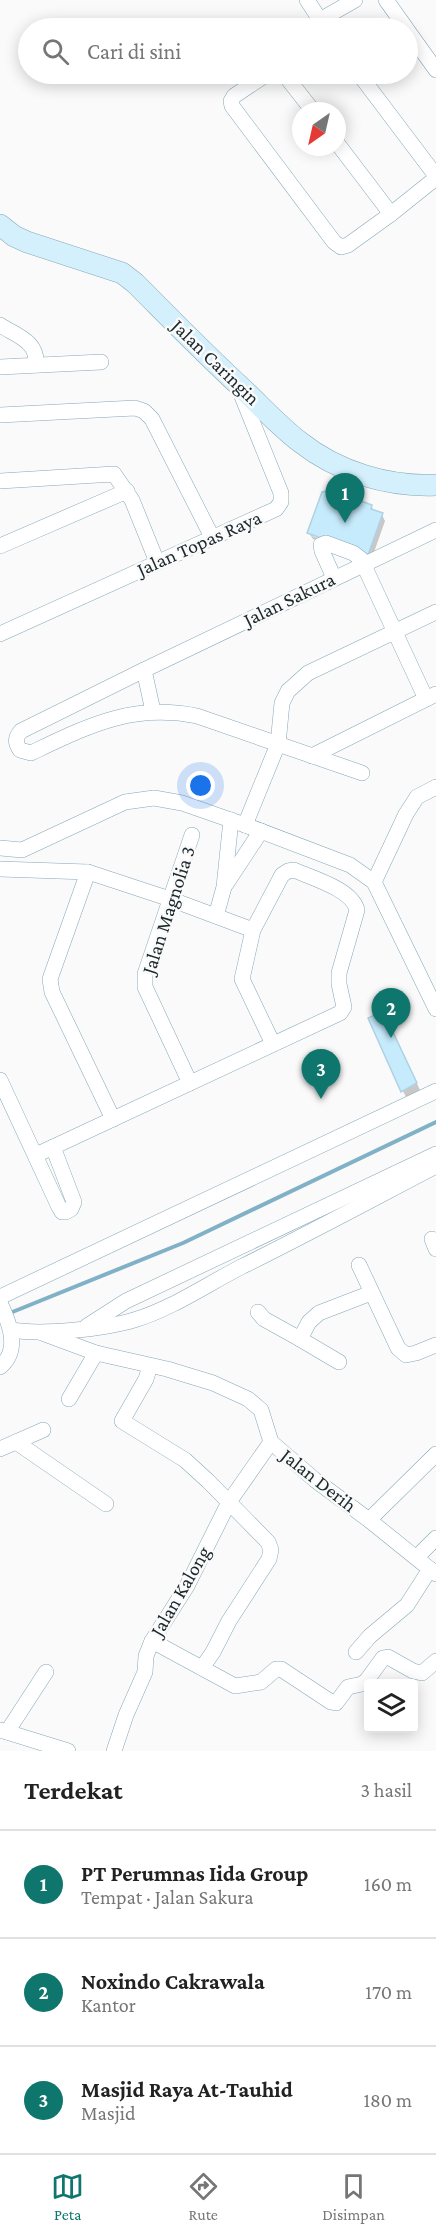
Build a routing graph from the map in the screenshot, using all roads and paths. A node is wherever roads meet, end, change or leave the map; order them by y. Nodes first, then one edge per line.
1 (307, 0) edge
2 (355, 0) edge
3 (386, 0) edge
4 (319, 18) edge
5 (331, 18) edge
6 (399, 18) edge
7 (418, 45) edge
8 (436, 70) edge
9 (252, 84) edge
10 (292, 84) edge
11 (366, 84) edge
12 (306, 102) edge
13 (346, 155) edge
14 (436, 177) edge
15 (391, 214) junction
16 (0, 225) edge
17 (0, 325) edge
18 (101, 362) dead end
19 (36, 364) junction
20 (0, 367) edge
21 (237, 384) junction
22 (0, 415) edge
23 (0, 482) edge
24 (436, 485) edge
25 (127, 491) junction
26 (436, 530) edge
27 (212, 537) junction
28 (0, 546) edge
29 (157, 562) junction
30 (363, 564) junction
31 (334, 578) junction
32 (436, 612) edge
33 (396, 631) junction
34 (0, 634) edge
35 (144, 670) junction
36 (431, 696) edge
37 (153, 711) junction
38 (278, 744) junction
39 (312, 756) junction
40 (362, 773) dead end
41 (436, 787) edge
42 (238, 822) junction
43 (261, 831) junction
44 (192, 835) dead end
45 (4, 849) edge
46 (0, 869) edge
47 (88, 872) junction
48 (374, 882) junction
49 (224, 887) junction
50 (170, 899) junction
51 (216, 916) junction
52 (253, 930) junction
53 (436, 1009) edge
54 (273, 1044) junction
55 (0, 1080) edge
56 (190, 1083) junction
57 (436, 1091) edge
58 (112, 1119) junction
59 (52, 1147) junction
60 (436, 1154) edge
61 (36, 1155) junction
62 (436, 1166) edge
63 (359, 1265) dead end
64 (371, 1293) junction
65 (1, 1302) edge
66 (258, 1312) dead end
67 (11, 1327) junction
68 (84, 1328) junction
69 (42, 1333) junction
70 (300, 1339) junction
71 (436, 1345) edge
72 (96, 1353) junction
73 (339, 1362) dead end
74 (150, 1366) junction
75 (0, 1367) edge
76 (69, 1399) dead end
77 (43, 1430) dead end
78 (16, 1442) junction
79 (271, 1442) junction
80 (0, 1449) edge
81 (436, 1454) edge
82 (229, 1502) junction
83 (106, 1504) dead end
84 (369, 1520) junction
85 (436, 1538) edge
86 (417, 1557) junction
87 (433, 1572) edge
88 (152, 1641) junction
89 (356, 1652) dead end
90 (436, 1661) edge
91 (202, 1668) junction
92 (46, 1672) dead end
93 (4, 1731) edge
94 (68, 1751) edge
95 (114, 1751) edge

1 - 4 street
2 - 5 street
3 - 6 street
7 - 8 street
9 - 15 street
10 - 12 street
11 - 14 street
13 - 15 street
14 - 15 street
16 - 21 main road, Jalan Caringin
17 - 19 street
18 - 19 street
19 - 20 street
21 - 24 main road, Jalan Caringin
21 - 27 street, Jalan Topas Raya
22 - 27 street
23 - 25 street
25 - 28 street
25 - 29 street
26 - 30 street, Jalan Sakura
27 - 29 street, Jalan Topas Raya
29 - 34 street, Jalan Topas Raya
30 - 31 street, Jalan Sakura
30 - 31 street
30 - 33 street
31 - 35 street, Jalan Sakura
32 - 33 street
33 - 36 street
33 - 38 street
35 - 37 street
35 - 37 street, Jalan Sakura
36 - 39 street
37 - 38 street
38 - 39 street
38 - 42 street
39 - 40 street
41 - 48 street
42 - 43 street
42 - 45 street
42 - 49 street
43 - 48 street
43 - 49 street
44 - 50 street, Jalan Magnolia 3
46 - 47 street
47 - 50 street
47 - 58 street
48 - 53 street
49 - 51 street
50 - 51 street
50 - 56 street, Jalan Magnolia 3
51 - 52 street
52 - 54 street
52 - 54 street
54 - 56 street
55 - 61 street
56 - 58 street
57 - 65 street
58 - 59 street
59 - 61 street
59 - 61 street
60 - 68 street
62 - 68 street
63 - 64 street
64 - 70 street
64 - 71 street
65 - 67 street
66 - 70 street
67 - 69 street
67 - 75 street
68 - 69 street
69 - 72 street, Jalan Derih
70 - 73 street
72 - 74 street, Jalan Derih
72 - 76 street
74 - 79 street, Jalan Derih
74 - 82 street
77 - 78 street
78 - 80 street
78 - 83 street
79 - 82 street, Jalan Kalong
79 - 84 street, Jalan Derih
81 - 84 street
82 - 88 street, Jalan Kalong
82 - 91 street
84 - 86 street, Jalan Derih
85 - 86 street
86 - 87 street, Jalan Derih
87 - 89 street
88 - 91 street
88 - 95 street, Jalan Kalong
90 - 91 street
92 - 93 street
93 - 94 street

